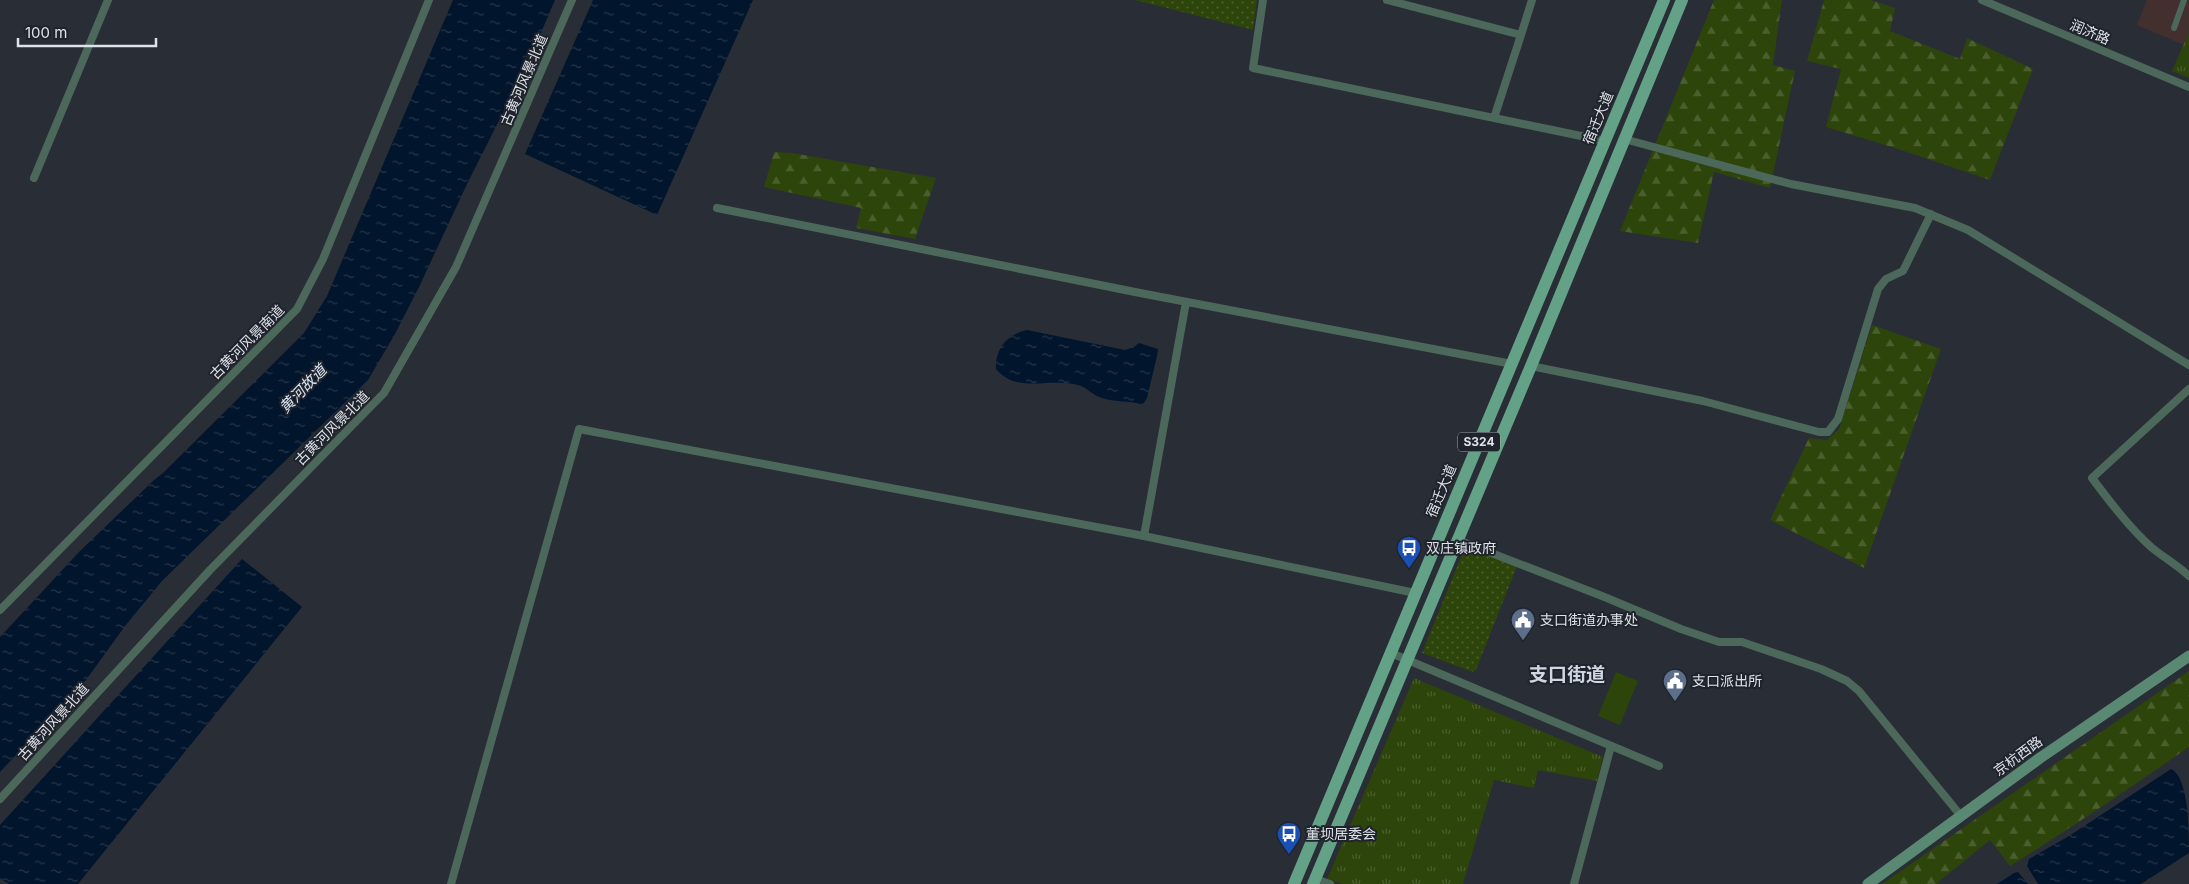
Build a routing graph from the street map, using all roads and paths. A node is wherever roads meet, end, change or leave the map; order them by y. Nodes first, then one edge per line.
1 (108, 0) edge
2 (429, 0) edge
3 (572, 0) edge
4 (1263, 0) edge
5 (1387, 0) edge
6 (1532, 0) edge
7 (1664, 0) edge
8 (1682, 0) edge
9 (1982, 0) edge
10 (2184, 0) edge
11 (2174, 28) dead end
12 (1521, 35) junction
13 (2189, 87) edge
14 (1494, 118) junction
15 (1624, 139) junction
16 (1605, 141) junction
17 (34, 178) dead end
18 (717, 208) dead end
19 (1931, 214) junction
20 (1186, 302) junction
21 (1512, 364) junction
22 (2189, 364) edge
23 (1531, 366) junction
24 (2189, 388) edge
25 (1144, 536) junction
26 (1458, 540) junction
27 (2189, 576) edge
28 (1415, 593) junction
29 (0, 610) edge
30 (1391, 653) junction
31 (2189, 656) edge
32 (1407, 660) junction
33 (1611, 746) junction
34 (1659, 766) dead end
35 (0, 799) edge
36 (1961, 816) junction
37 (1314, 882) edge
38 (451, 884) edge
39 (1294, 884) edge
40 (1330, 884) edge
41 (1574, 884) edge
42 (1868, 884) edge

1 - 17 street
2 - 29 street, 古黄河风景南道
3 - 35 street, 古黄河风景北道
4 - 14 street
5 - 12 street
6 - 12 street
7 - 16 main road, 宿迁大道 / S324
8 - 15 main road, S324
9 - 13 street, 润济路
10 - 11 street
12 - 14 street
14 - 16 street
15 - 19 street
15 - 23 main road, S324
16 - 21 main road, 宿迁大道 / S324
18 - 20 street
19 - 22 street
19 - 23 street
20 - 21 street
20 - 25 street
21 - 28 main road, 宿迁大道 / S324
23 - 26 main road, S324
24 - 27 street
25 - 28 street
25 - 38 street
26 - 32 main road, S324
26 - 36 street
28 - 30 main road, 宿迁大道 / S324
30 - 32 street
30 - 39 main road, 宿迁大道 / S324
31 - 36 main road, 京杭西路
32 - 33 street
32 - 37 main road, S324
33 - 34 street
33 - 41 street
36 - 42 main road, 京杭西路
37 - 40 street

